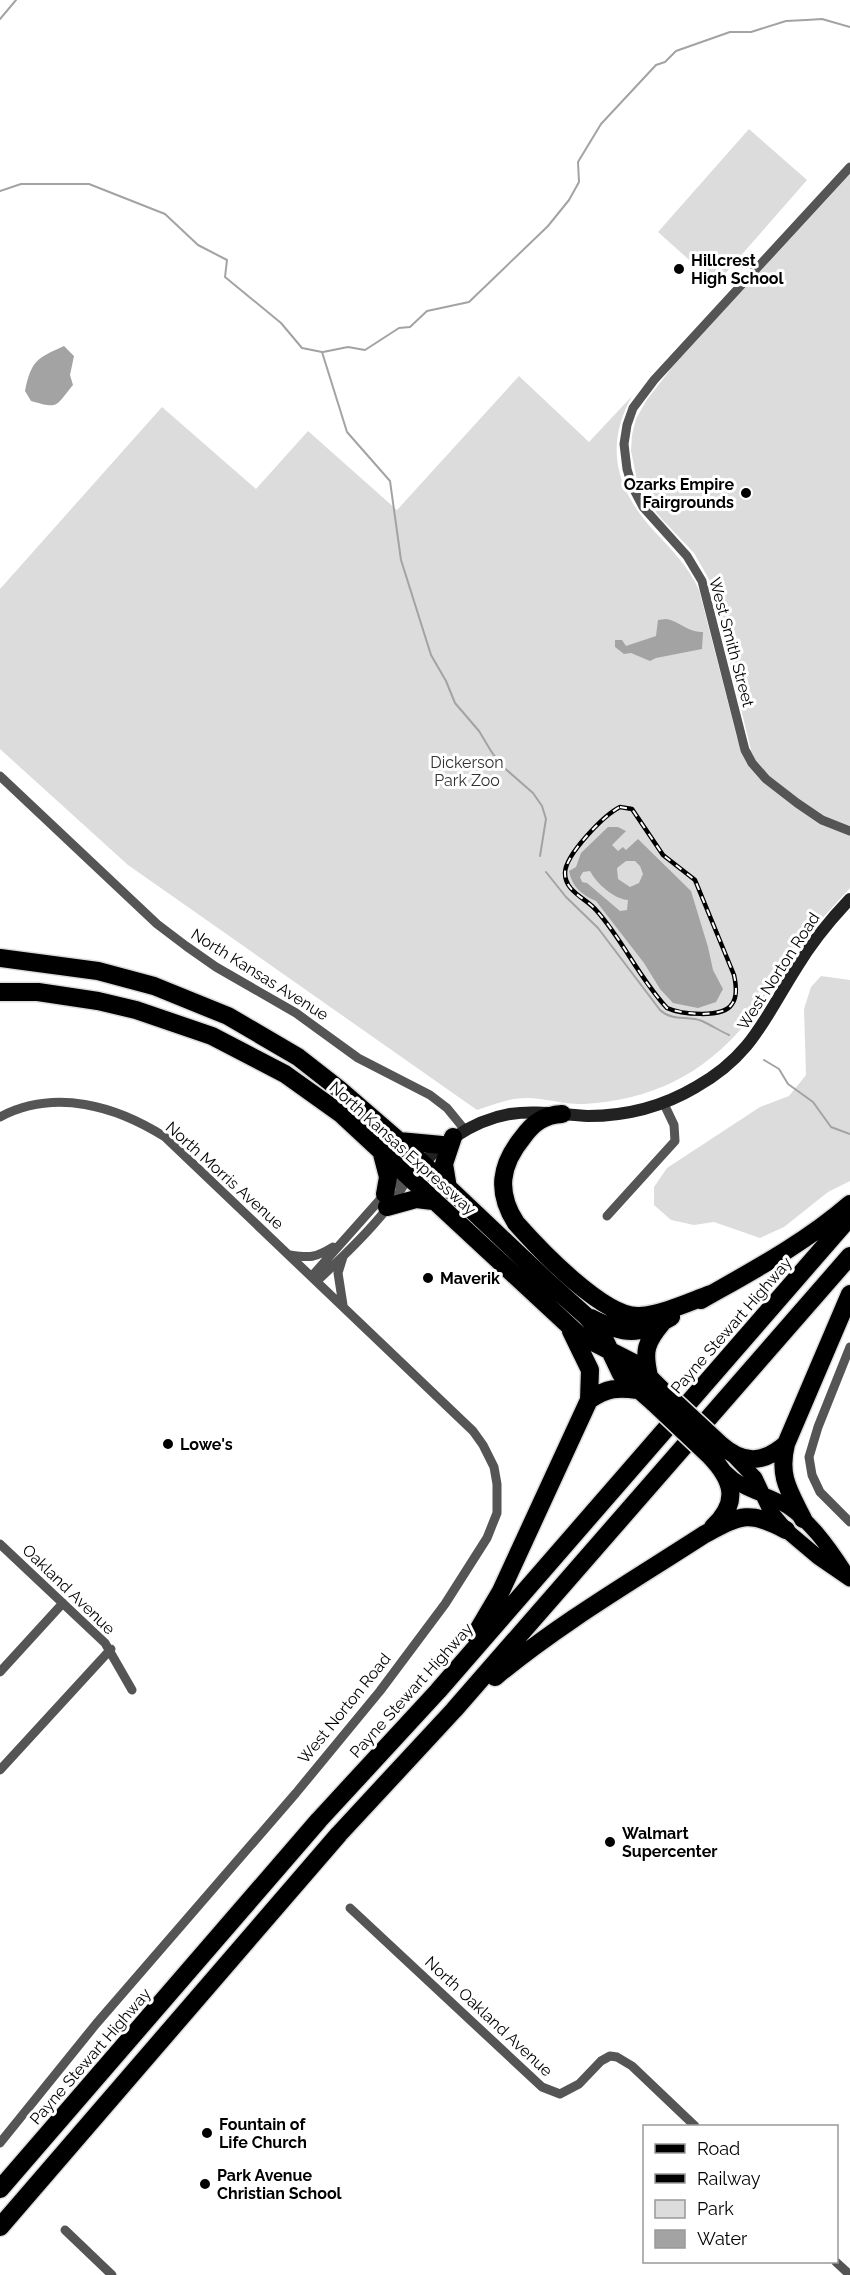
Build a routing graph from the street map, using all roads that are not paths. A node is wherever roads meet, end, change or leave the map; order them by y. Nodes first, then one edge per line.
1 (850, 167) edge
2 (0, 776) edge
3 (850, 831) edge
4 (850, 899) edge
5 (0, 958) edge
6 (0, 992) edge
7 (664, 1104) junction
8 (562, 1114) junction
9 (1, 1116) edge
10 (453, 1137) junction
11 (399, 1141) junction
12 (381, 1152) junction
13 (422, 1163) junction
14 (408, 1178) junction
15 (448, 1188) junction
16 (386, 1201) junction
17 (433, 1201) junction
18 (850, 1204) edge
19 (607, 1216) dead end
20 (850, 1217) edge
21 (343, 1242) junction
22 (290, 1255) junction
23 (850, 1256) edge
24 (343, 1257) junction
25 (314, 1278) junction
26 (711, 1294) junction
27 (850, 1294) edge
28 (343, 1306) junction
29 (586, 1316) junction
30 (567, 1322) junction
31 (662, 1323) junction
32 (850, 1347) edge
33 (611, 1352) junction
34 (644, 1383) junction
35 (589, 1400) junction
36 (786, 1444) junction
37 (721, 1452) junction
38 (725, 1473) junction
39 (764, 1496) junction
40 (803, 1519) junction
41 (850, 1521) edge
42 (786, 1530) junction
43 (705, 1534) junction
44 (0, 1544) edge
45 (849, 1575) edge
46 (63, 1603) junction
47 (111, 1649) junction
48 (0, 1672) edge
49 (132, 1690) dead end
50 (438, 1691) junction
51 (454, 1710) junction
52 (0, 1770) edge
53 (350, 1908) dead end
54 (693, 2125) edge
55 (0, 2143) edge
56 (0, 2189) edge
57 (0, 2227) edge
58 (65, 2230) dead end
59 (837, 2263) edge
60 (112, 2275) edge
61 (850, 2275) edge

1 - 3 street, West Smith Street
2 - 10 street, North Kansas Avenue
4 - 7 main road, West Norton Road
5 - 11 highway, North Kansas Expressway
6 - 12 highway, North Kansas Expressway
7 - 8 main road, West Norton Road
7 - 19 street
8 - 10 main road, West Norton Road
8 - 26 highway
9 - 22 street, North Morris Avenue
10 - 11 highway
10 - 13 main road, West Norton Road
10 - 15 highway
11 - 13 highway, North Kansas Expressway
12 - 14 highway, North Kansas Expressway
12 - 16 highway
13 - 14 main road, West Norton Road
13 - 15 highway, North Kansas Expressway
14 - 16 street, West Norton Road
14 - 17 highway, North Kansas Expressway
15 - 29 highway, North Kansas Expressway
16 - 17 highway
16 - 21 street, West Norton Road
16 - 24 street, West Norton Road
17 - 30 highway, North Kansas Expressway
18 - 26 highway
20 - 50 highway, Payne Stewart Highway
21 - 22 street
21 - 25 street, West Norton Road
22 - 25 street, North Morris Avenue
23 - 51 highway
24 - 25 street, West Norton Road
24 - 28 street
25 - 28 street, West Norton Road
26 - 31 highway
27 - 36 highway
28 - 55 street, West Norton Road
29 - 31 highway
29 - 33 highway, North Kansas Expressway
30 - 33 highway, North Kansas Expressway
30 - 35 highway
31 - 34 highway
32 - 41 street
33 - 34 highway, North Kansas Expressway
34 - 35 highway
34 - 37 highway, North Kansas Expressway, bridge
35 - 50 highway
36 - 37 highway
36 - 40 highway
37 - 38 highway, North Kansas Expressway
37 - 39 main road, North Kansas Expressway
38 - 39 main road, North Kansas Expressway
38 - 43 highway
39 - 40 main road, North Kansas Expressway
39 - 42 main road, North Kansas Expressway
40 - 45 main road, North Kansas Expressway
42 - 43 highway
42 - 45 main road, North Kansas Expressway
43 - 51 highway
44 - 46 street, Oakland Avenue
46 - 47 street, Oakland Avenue
46 - 48 street
47 - 49 street, Oakland Avenue
47 - 52 street
50 - 56 highway, Payne Stewart Highway
51 - 57 highway
53 - 54 street, North Oakland Avenue
58 - 60 street
59 - 61 street

